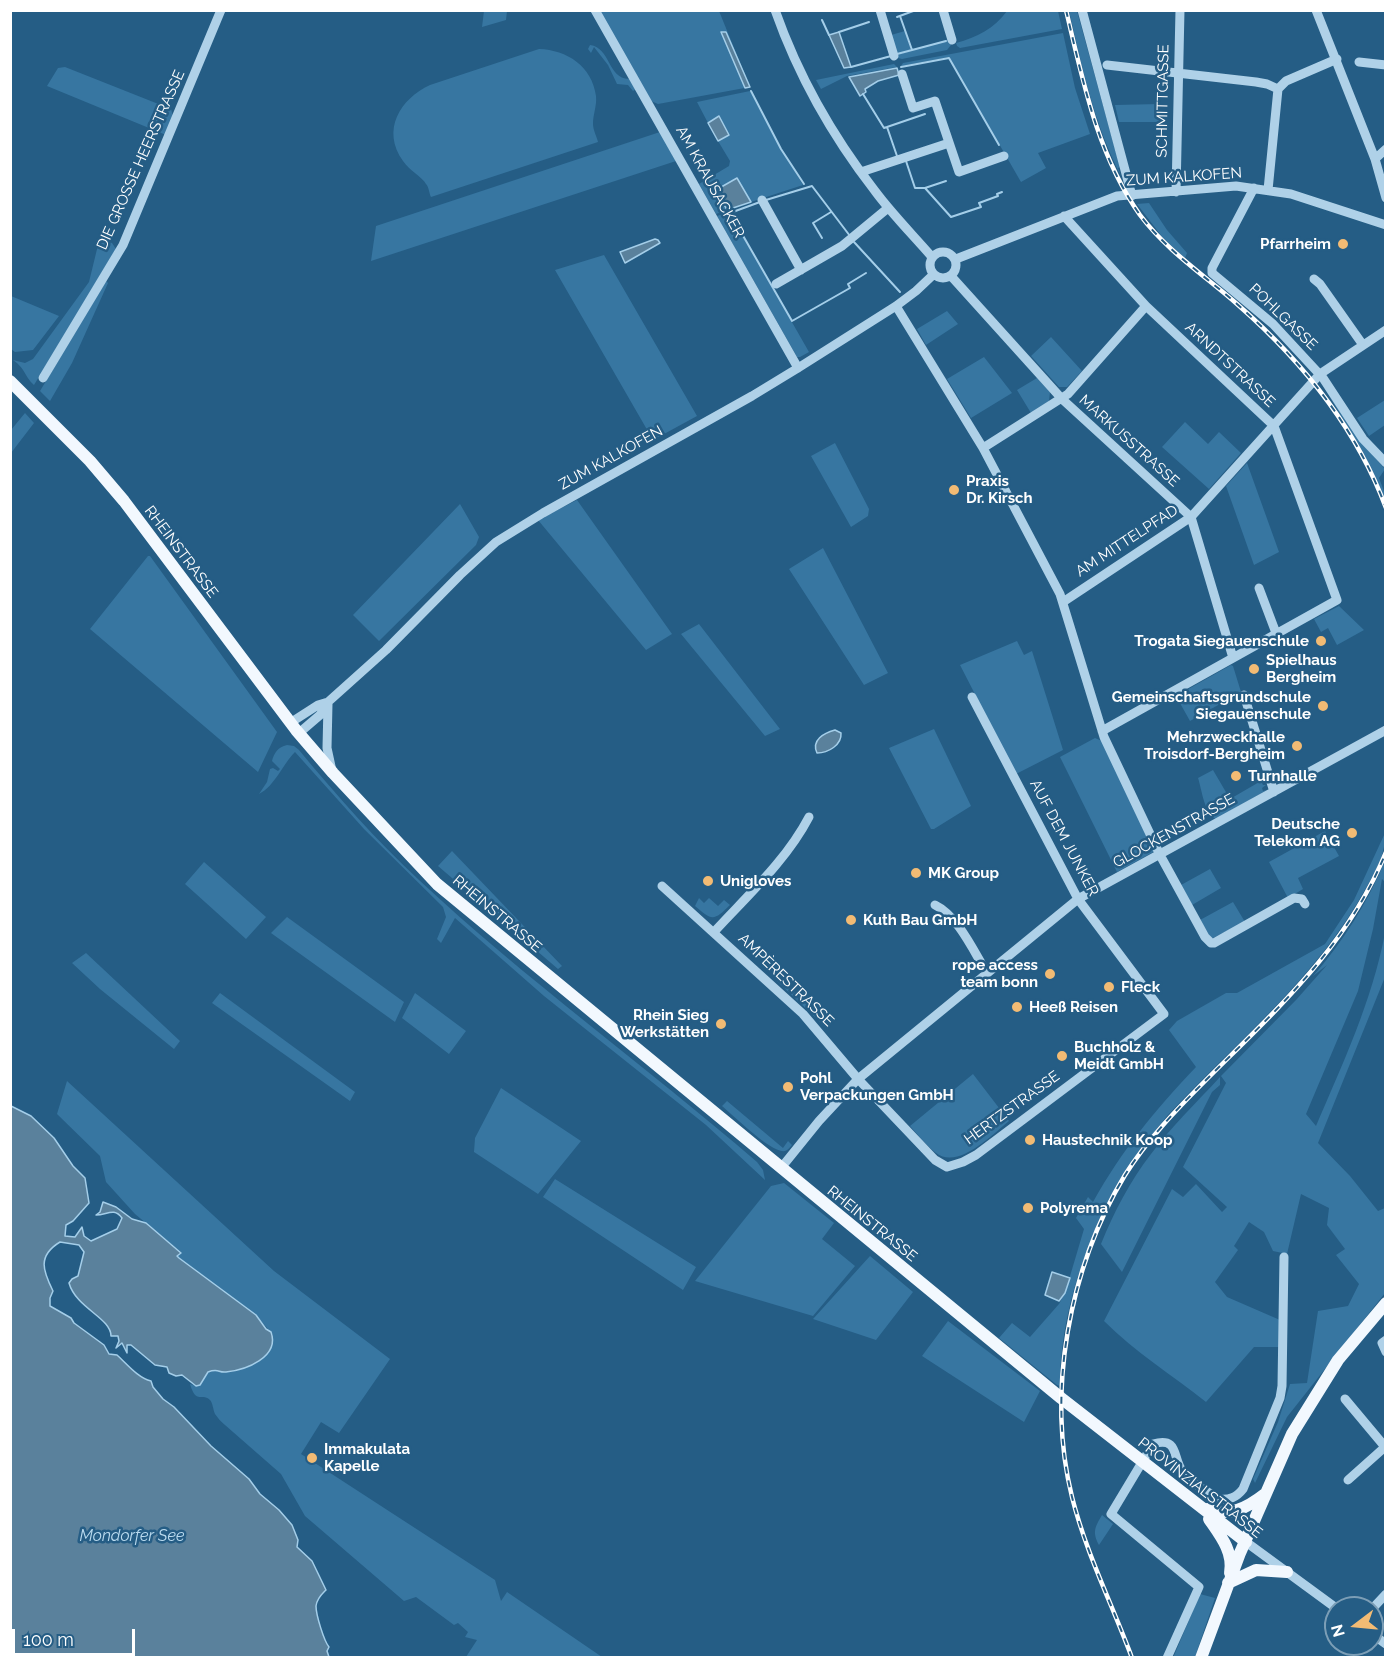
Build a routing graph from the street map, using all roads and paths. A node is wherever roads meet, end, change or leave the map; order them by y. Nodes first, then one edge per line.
1 (221, 10) edge
2 (595, 10) edge
3 (775, 10) edge
4 (880, 10) edge
5 (943, 10) edge
6 (1082, 10) edge
7 (1180, 10) edge
8 (1316, 10) edge
9 (952, 40) dead end
10 (894, 56) dead end
11 (1336, 59) junction
12 (1359, 62) dead end
13 (1107, 65) dead end
14 (1386, 65) edge
15 (902, 74) dead end
16 (1179, 74) junction
17 (1278, 89) junction
18 (949, 143) junction
19 (1386, 149) edge
20 (1004, 156) dead end
21 (1375, 159) junction
22 (861, 172) junction
23 (1254, 188) junction
24 (1268, 190) junction
25 (1176, 192) junction
26 (1132, 196) junction
27 (1386, 198) edge
28 (762, 200) dead end
29 (888, 208) junction
30 (1064, 216) junction
31 (1386, 225) edge
32 (932, 257) junction
33 (956, 259) junction
34 (801, 270) junction
35 (934, 274) junction
36 (951, 276) junction
37 (1314, 279) dead end
38 (776, 284) dead end
39 (896, 306) junction
40 (1146, 306) junction
41 (1386, 330) edge
42 (1363, 345) junction
43 (798, 368) junction
44 (1320, 374) junction
45 (43, 378) dead end
46 (10, 381) edge
47 (1062, 399) junction
48 (1274, 426) junction
49 (983, 448) junction
50 (1386, 463) edge
51 (1191, 517) junction
52 (1260, 588) dead end
53 (1063, 602) junction
54 (1276, 633) junction
55 (1233, 658) junction
56 (1244, 695) dead end
57 (972, 698) dead end
58 (328, 702) junction
59 (290, 723) junction
60 (1386, 730) edge
61 (1102, 731) junction
62 (299, 733) junction
63 (333, 773) junction
64 (1274, 792) junction
65 (809, 817) dead end
66 (1160, 855) junction
67 (662, 886) dead end
68 (1078, 899) junction
69 (1305, 904) dead end
70 (936, 905) dead end
71 (714, 932) junction
72 (987, 973) junction
73 (1164, 1014) joint
74 (858, 1079) junction
75 (781, 1168) junction
76 (1284, 1257) dead end
77 (1386, 1303) edge
78 (1386, 1340) edge
79 (1386, 1352) edge
80 (1049, 1388) joint
81 (1345, 1399) dead end
82 (1385, 1447) edge
83 (1142, 1461) junction
84 (1348, 1479) dead end
85 (1267, 1492) junction
86 (1200, 1506) junction
87 (1246, 1542) junction
88 (1287, 1572) junction
89 (1228, 1583) junction
90 (1324, 1599) edge
91 (1167, 1658) edge
92 (1201, 1658) edge

1 - 45 street, DIE GROSSE HEERSTRASSE
2 - 43 street, AM KRAUSACKER
3 - 22 street
4 - 10 street
5 - 9 street
6 - 26 street
7 - 16 street, SCHMITTGASSE
8 - 11 street
11 - 17 street
11 - 21 street
12 - 14 street
13 - 16 street
15 - 18 street
16 - 17 street
16 - 25 street, SCHMITTGASSE
17 - 24 street
18 - 20 street
18 - 22 street
19 - 21 street
21 - 27 street
22 - 29 street
23 - 24 street, ZUM KALKOFEN
23 - 25 street, ZUM KALKOFEN
23 - 44 street, POHLGASSE
24 - 31 street, ZUM KALKOFEN
25 - 26 street, ZUM KALKOFEN
26 - 30 street, ZUM KALKOFEN
28 - 34 street
29 - 32 street
29 - 34 street
30 - 33 street, ZUM KALKOFEN
30 - 40 street, ARNDTSTRASSE
32 - 33 street
32 - 35 street
33 - 36 street
34 - 38 street
35 - 36 street
35 - 39 street, ZUM KALKOFEN
36 - 47 street, MARKUSSTRASSE
37 - 42 street
39 - 43 street, ZUM KALKOFEN
39 - 49 street
40 - 47 street
40 - 48 street, ARNDTSTRASSE
41 - 42 street, AM MITTELPFAD
42 - 44 street, AM MITTELPFAD
43 - 58 street, ZUM KALKOFEN
44 - 48 street, AM MITTELPFAD
44 - 50 street, POHLGASSE
46 - 59 main road, RHEINSTRASSE
47 - 49 street
47 - 51 street, MARKUSSTRASSE
48 - 51 street, AM MITTELPFAD
48 - 54 street, ARNDTSTRASSE
49 - 53 street
51 - 53 street, AM MITTELPFAD
51 - 55 street
52 - 54 street
53 - 61 street
54 - 55 street
55 - 61 street
56 - 64 street
57 - 68 street, AUF DEM JUNKER
58 - 59 street, ZUM KALKOFEN
58 - 62 street, ZUM KALKOFEN
58 - 63 street
59 - 62 main road, RHEINSTRASSE
60 - 64 street, GLOCKENSTRASSE
61 - 66 street
62 - 63 main road, RHEINSTRASSE
63 - 75 main road, RHEINSTRASSE
64 - 66 street, GLOCKENSTRASSE
65 - 71 street, AMPÈRESTRASSE
66 - 68 street, GLOCKENSTRASSE
66 - 69 street
67 - 71 street, AMPÈRESTRASSE
68 - 72 street, GLOCKENSTRASSE
68 - 73 street, AUF DEM JUNKER
70 - 72 street
71 - 74 street, AMPÈRESTRASSE
72 - 74 street, GLOCKENSTRASSE
73 - 74 street, HERTZSTRASSE
74 - 75 street, GLOCKENSTRASSE
75 - 80 main road, RHEINSTRASSE
76 - 83 street
77 - 85 main road
78 - 79 street
80 - 83 main road, PROVINZIALSTRASSE
81 - 82 street
82 - 84 street
83 - 86 main road, PROVINZIALSTRASSE
83 - 91 street
85 - 86 main road
85 - 87 main road
86 - 87 main road, PROVINZIALSTRASSE
86 - 89 main road
87 - 88 street, PROVINZIALSTRASSE
87 - 89 main road
88 - 89 main road
88 - 90 street, PROVINZIALSTRASSE
89 - 92 main road

